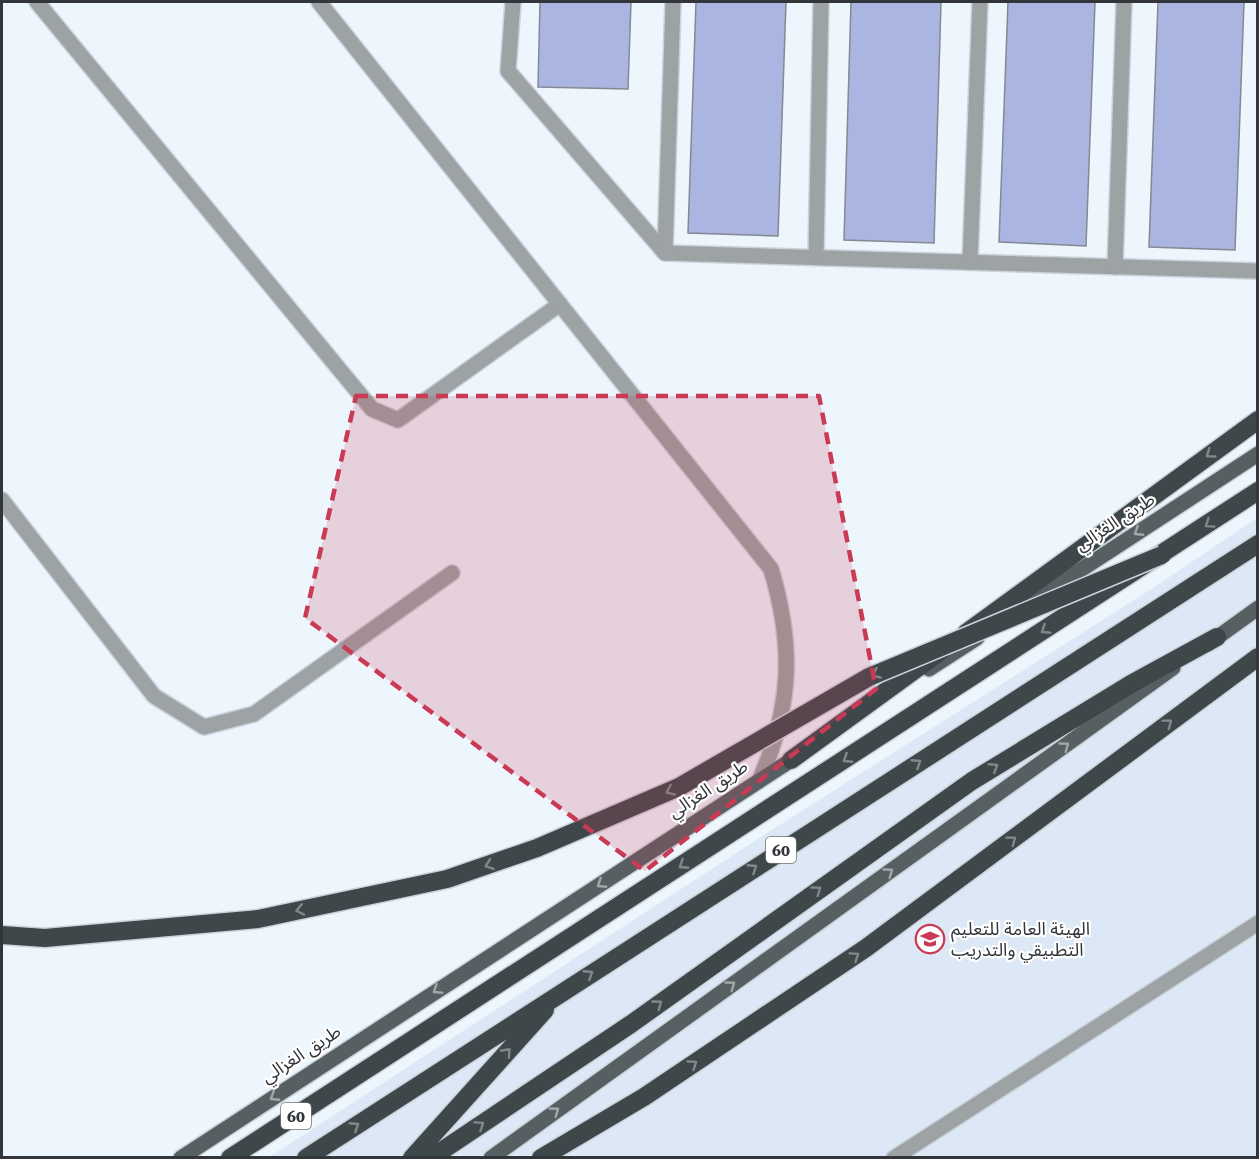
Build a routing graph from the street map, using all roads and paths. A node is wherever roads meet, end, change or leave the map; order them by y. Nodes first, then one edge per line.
1 (37, 2) edge
2 (319, 2) edge
3 (513, 2) edge
4 (673, 2) edge
5 (821, 2) edge
6 (980, 2) edge
7 (1124, 2) edge
8 (665, 253) junction
9 (816, 257) junction
10 (970, 262) junction
11 (1115, 267) junction
12 (1257, 271) edge
13 (560, 304) junction
14 (1257, 420) edge
15 (1257, 454) edge
16 (1257, 491) edge
17 (2, 500) edge
18 (1257, 544) edge
19 (1162, 555) junction
20 (452, 573) dead end
21 (1257, 608) edge
22 (1217, 637) junction
23 (1257, 657) edge
24 (791, 760) junction
25 (759, 781) junction
26 (1257, 923) edge
27 (2, 935) edge
28 (564, 990) junction
29 (181, 1158) edge
30 (230, 1158) edge
31 (306, 1158) edge
32 (412, 1158) edge
33 (431, 1158) edge
34 (491, 1158) edge
35 (541, 1158) edge
36 (894, 1158) edge

1 - 13 lane
2 - 13 lane
3 - 8 lane
4 - 8 lane
5 - 9 lane
6 - 10 lane
7 - 11 lane
8 - 9 lane
9 - 10 lane
10 - 11 lane
11 - 12 lane
13 - 25 lane
14 -> 24 highway
15 -> 24 main road, طريق الغزالي
16 -> 19 highway, 60
17 - 20 lane
28 -> 18 highway, 60
19 -> 27 highway, bridge
19 -> 30 highway, 60, bridge
21 - 22 main road
33 -> 22 highway
34 -> 22 main road
35 -> 23 highway
24 - 25 main road, طريق الغزالي
25 -> 29 main road, طريق الغزالي
26 - 36 lane
31 -> 28 highway, 60
32 -> 28 highway

